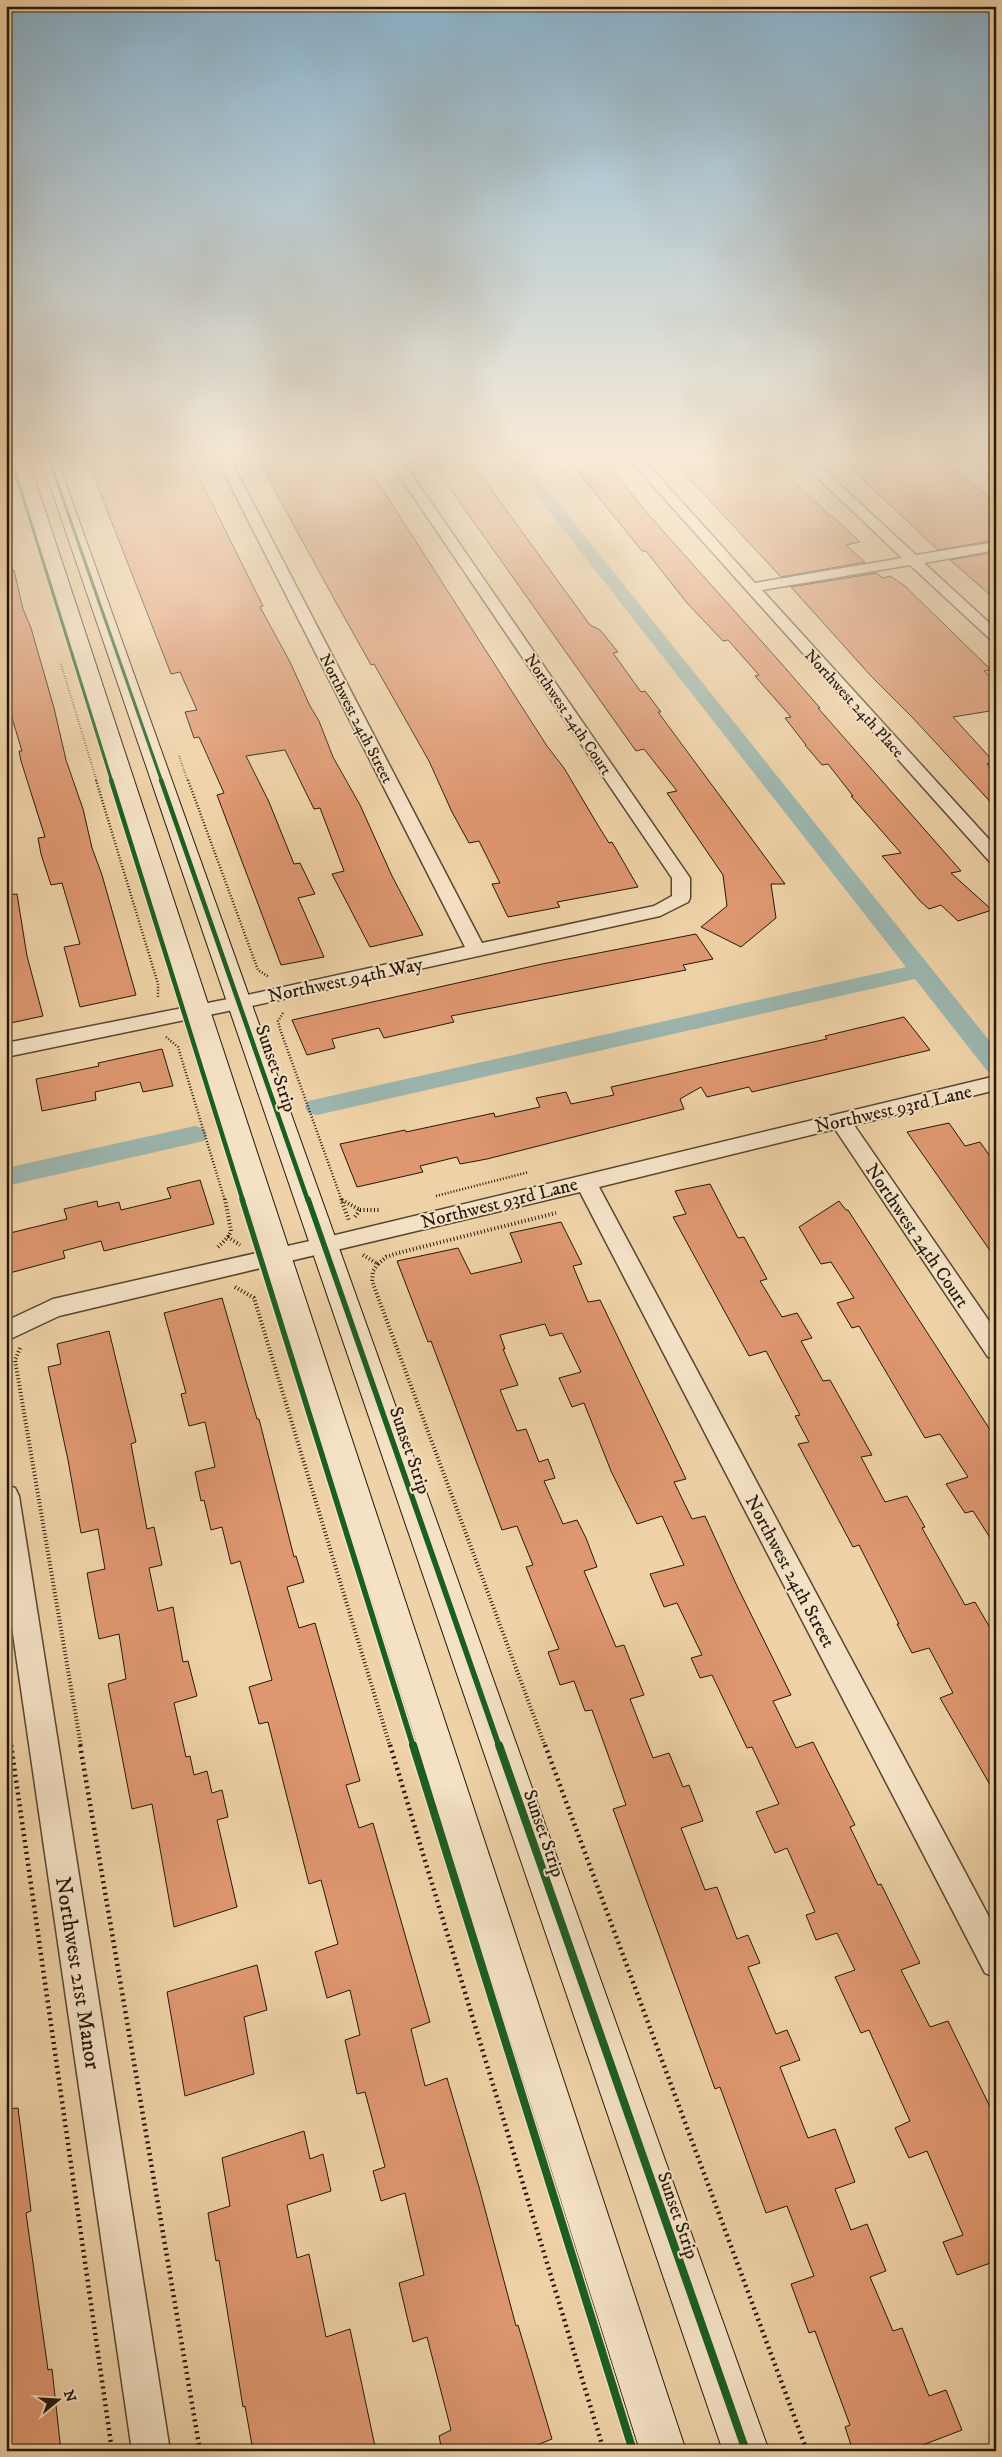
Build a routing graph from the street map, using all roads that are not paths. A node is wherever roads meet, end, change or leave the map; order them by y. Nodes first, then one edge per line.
1 (57, 574) edge
2 (89, 574) edge
3 (282, 574) edge
4 (472, 574) edge
5 (738, 574) edge
6 (834, 574) edge
7 (928, 574) edge
8 (751, 588) junction
9 (996, 637) edge
10 (996, 858) edge
11 (681, 898) joint
12 (477, 951) junction
13 (238, 1003) junction
14 (198, 1011) junction
15 (6, 1050) edge
16 (996, 1083) edge
17 (840, 1120) junction
18 (586, 1181) junction
19 (323, 1246) junction
20 (278, 1257) junction
21 (16, 1337) edge
22 (996, 1350) edge
23 (6, 1496) edge
24 (996, 1962) edge
25 (151, 2451) edge
26 (663, 2451) edge
27 (746, 2451) edge

1 - 14 street
2 - 13 street, Sunset Strip
3 - 12 street, Northwest 24th Street
4 - 11 street, Northwest 24th Court
5 - 8 street, Northwest 24th Place
6 - 8 street
7 - 9 street
8 - 10 street, Northwest 24th Place
11 - 12 street, Northwest 94th Way
12 - 13 street, Northwest 94th Way
13 - 14 street, Northwest 94th Way
13 - 19 street, Sunset Strip
14 - 15 street, Northwest 94th Way
14 - 20 street
16 - 17 street, Northwest 93rd Lane
17 - 18 street, Northwest 93rd Lane
17 - 22 street, Northwest 24th Court
18 - 19 street, Northwest 93rd Lane
18 - 24 street, Northwest 24th Street
19 - 20 street, Northwest 93rd Lane
19 - 27 street, Sunset Strip
20 - 21 street, Northwest 93rd Lane
20 - 26 street
23 - 25 street, Northwest 21st Manor

